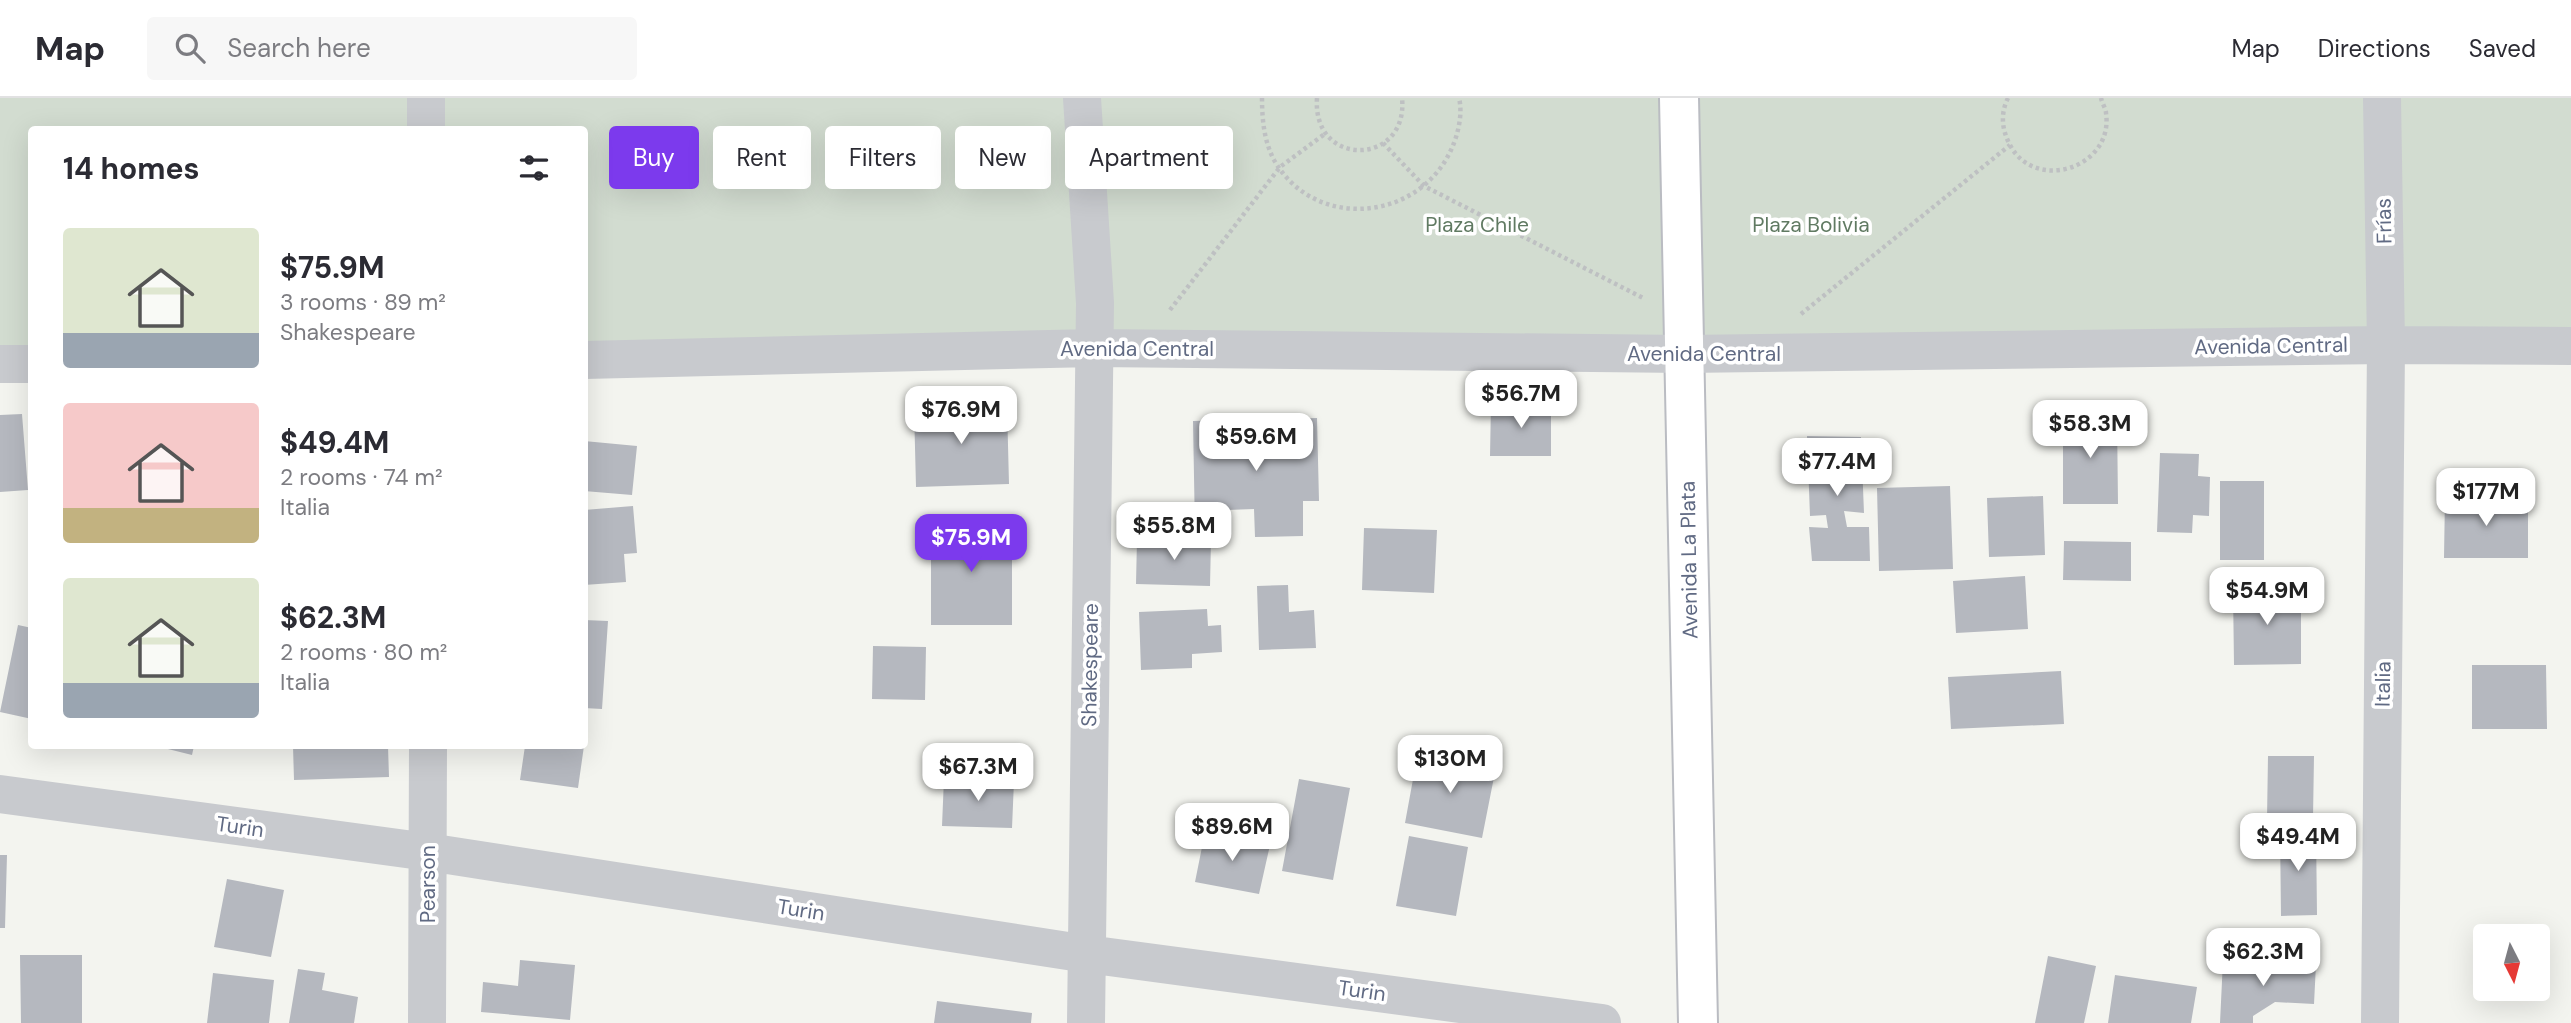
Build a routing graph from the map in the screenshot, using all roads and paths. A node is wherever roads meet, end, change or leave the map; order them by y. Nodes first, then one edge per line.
1 (426, 98) edge
2 (1082, 98) edge
3 (1262, 98) edge
4 (1317, 98) edge
5 (1402, 98) edge
6 (1459, 98) edge
7 (1679, 98) edge
8 (2008, 98) edge
9 (2101, 98) edge
10 (2382, 98) edge
11 (426, 126) edge
12 (1325, 133) junction
13 (1383, 144) junction
14 (2010, 145) junction
15 (1280, 167) junction
16 (1424, 186) junction
17 (1685, 337) junction
18 (2386, 345) junction
19 (2571, 346) edge
20 (1094, 348) junction
21 (1140, 348) junction
22 (1751, 354) junction
23 (588, 360) edge
24 (0, 364) edge
25 (28, 364) edge
26 (428, 749) edge
27 (0, 794) edge
28 (428, 852) junction
29 (1087, 954) junction
30 (428, 1023) edge
31 (1086, 1023) edge
32 (1602, 1023) edge
33 (1698, 1023) edge
34 (2379, 1023) edge

1 - 11 street
2 - 20 street, Shakespeare
3 - 15 path
4 - 12 path
5 - 13 path
6 - 16 path
7 - 17 main road, Avenida La Plata
8 - 14 path
9 - 14 path
10 - 18 street, Frías
12 - 13 path
12 - 15 path
13 - 16 path
14 - 22 path
15 - 16 path
15 - 21 path
16 - 17 path
17 - 21 street, Avenida Central
17 - 22 street, Avenida Central
17 - 33 main road, Avenida La Plata
18 - 19 street, Avenida Central
18 - 22 street, Avenida Central
18 - 34 street, Italia
20 - 21 street, Avenida Central
20 - 23 street, Avenida Central
20 - 29 street, Shakespeare
24 - 25 street
26 - 28 street, Pearson
27 - 28 street, Turin
28 - 29 street, Turin
28 - 30 street, Pearson
29 - 31 street, Shakespeare
29 - 32 street, Turin

